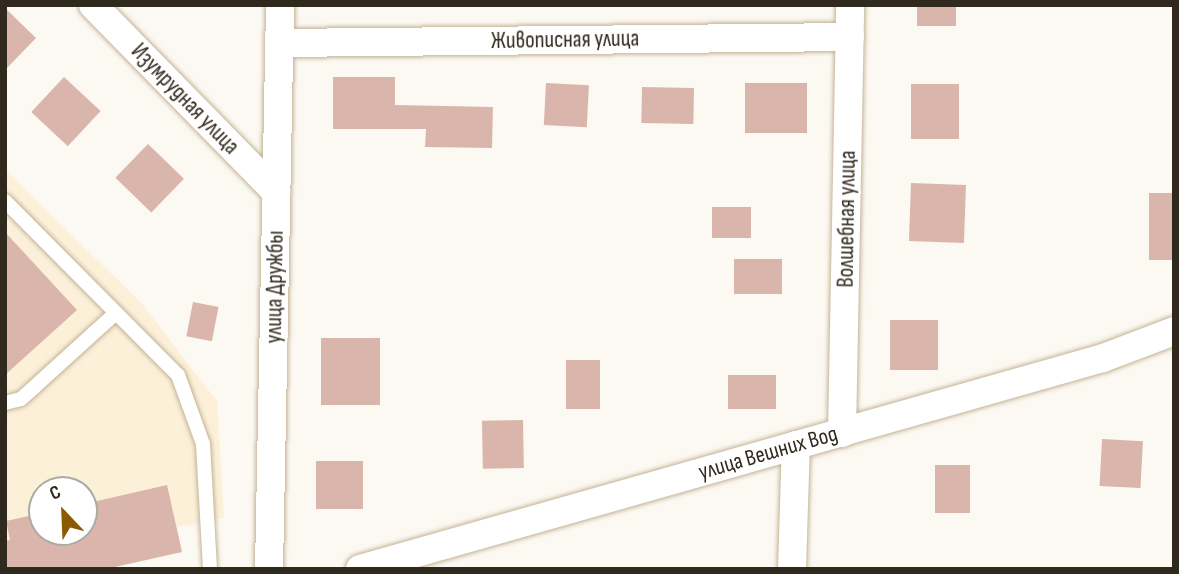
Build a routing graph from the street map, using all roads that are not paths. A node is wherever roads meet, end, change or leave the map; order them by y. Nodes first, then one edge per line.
1 (93, 5) edge
2 (280, 5) edge
3 (850, 5) edge
4 (850, 37) junction
5 (280, 43) junction
6 (276, 192) junction
7 (5, 201) edge
8 (116, 313) junction
9 (1174, 331) edge
10 (5, 403) edge
11 (842, 433) junction
12 (796, 445) junction
13 (210, 569) edge
14 (269, 569) edge
15 (360, 569) edge
16 (792, 569) edge

1 - 6 street, Изумрудная улица
2 - 5 street, улица Дружбы
3 - 4 street, Волшебная улица
4 - 5 street, Живописная улица
4 - 11 street, Волшебная улица
5 - 6 street, улица Дружбы
6 - 14 street, улица Дружбы
7 - 8 lane
8 - 10 lane
8 - 13 lane
9 - 11 street, улица Вешних Вод
11 - 12 street, улица Вешних Вод
12 - 15 street, улица Вешних Вод
12 - 16 street

